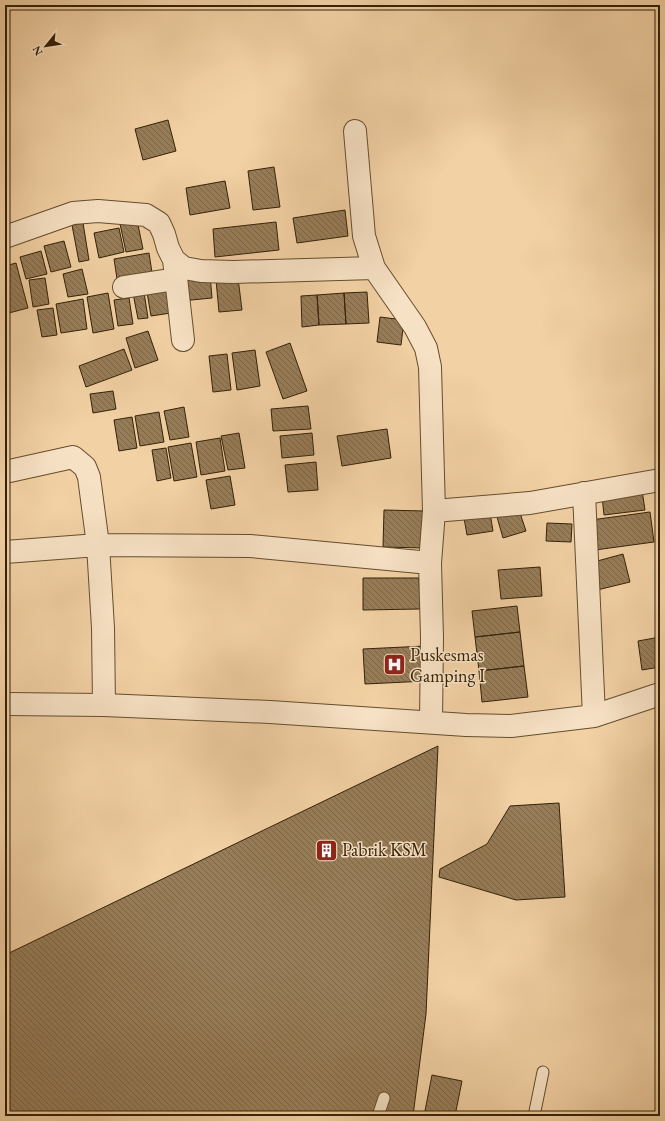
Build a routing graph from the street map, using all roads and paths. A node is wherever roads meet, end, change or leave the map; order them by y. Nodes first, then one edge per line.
1 (355, 131) dead end
2 (5, 237) edge
3 (374, 268) junction
4 (175, 269) junction
5 (124, 287) dead end
6 (183, 340) dead end
7 (5, 472) edge
8 (660, 480) edge
9 (584, 493) junction
10 (434, 511) junction
11 (98, 545) junction
12 (5, 552) edge
13 (430, 564) junction
14 (660, 694) edge
15 (5, 704) edge
16 (104, 705) junction
17 (594, 716) junction
18 (431, 722) junction
19 (543, 1072) dead end
20 (384, 1098) dead end
21 (378, 1116) edge
22 (534, 1116) edge

1 - 3 street
2 - 4 street
3 - 4 street
3 - 10 street
4 - 5 street
4 - 6 street
7 - 11 street
8 - 9 street
9 - 10 street
9 - 17 street
10 - 13 street
11 - 12 street
11 - 13 street
11 - 16 street
13 - 18 street
14 - 17 street
15 - 16 street
16 - 18 street
17 - 18 street
19 - 22 lane
20 - 21 lane

